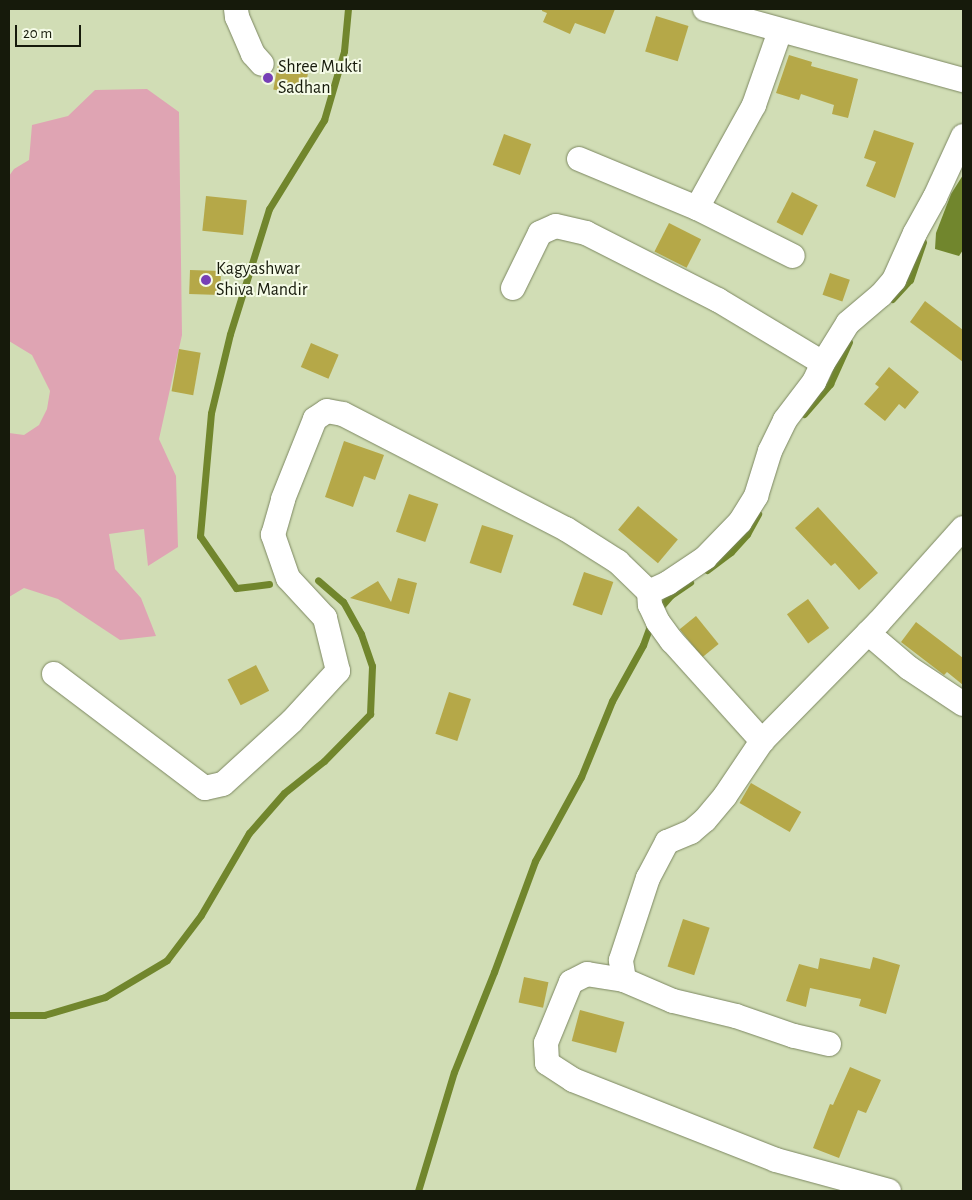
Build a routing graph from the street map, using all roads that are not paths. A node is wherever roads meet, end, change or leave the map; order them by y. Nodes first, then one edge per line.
1 (236, 9) edge
2 (705, 9) edge
3 (780, 31) junction
4 (262, 64) dead end
5 (963, 80) edge
6 (963, 136) edge
7 (579, 159) dead end
8 (697, 208) junction
9 (793, 256) dead end
10 (513, 288) dead end
11 (823, 363) junction
12 (963, 528) edge
13 (652, 606) junction
14 (868, 633) junction
15 (54, 674) dead end
16 (963, 704) edge
17 (762, 741) junction
18 (624, 980) junction
19 (829, 1044) dead end
20 (889, 1191) edge

1 - 4 street
2 - 3 street
3 - 5 street
3 - 8 street
6 - 11 street
7 - 8 street
8 - 9 street
10 - 11 street
11 - 13 street
12 - 14 street
13 - 15 street
13 - 17 street
14 - 16 street
14 - 17 street
17 - 18 street
18 - 19 street
18 - 20 street

